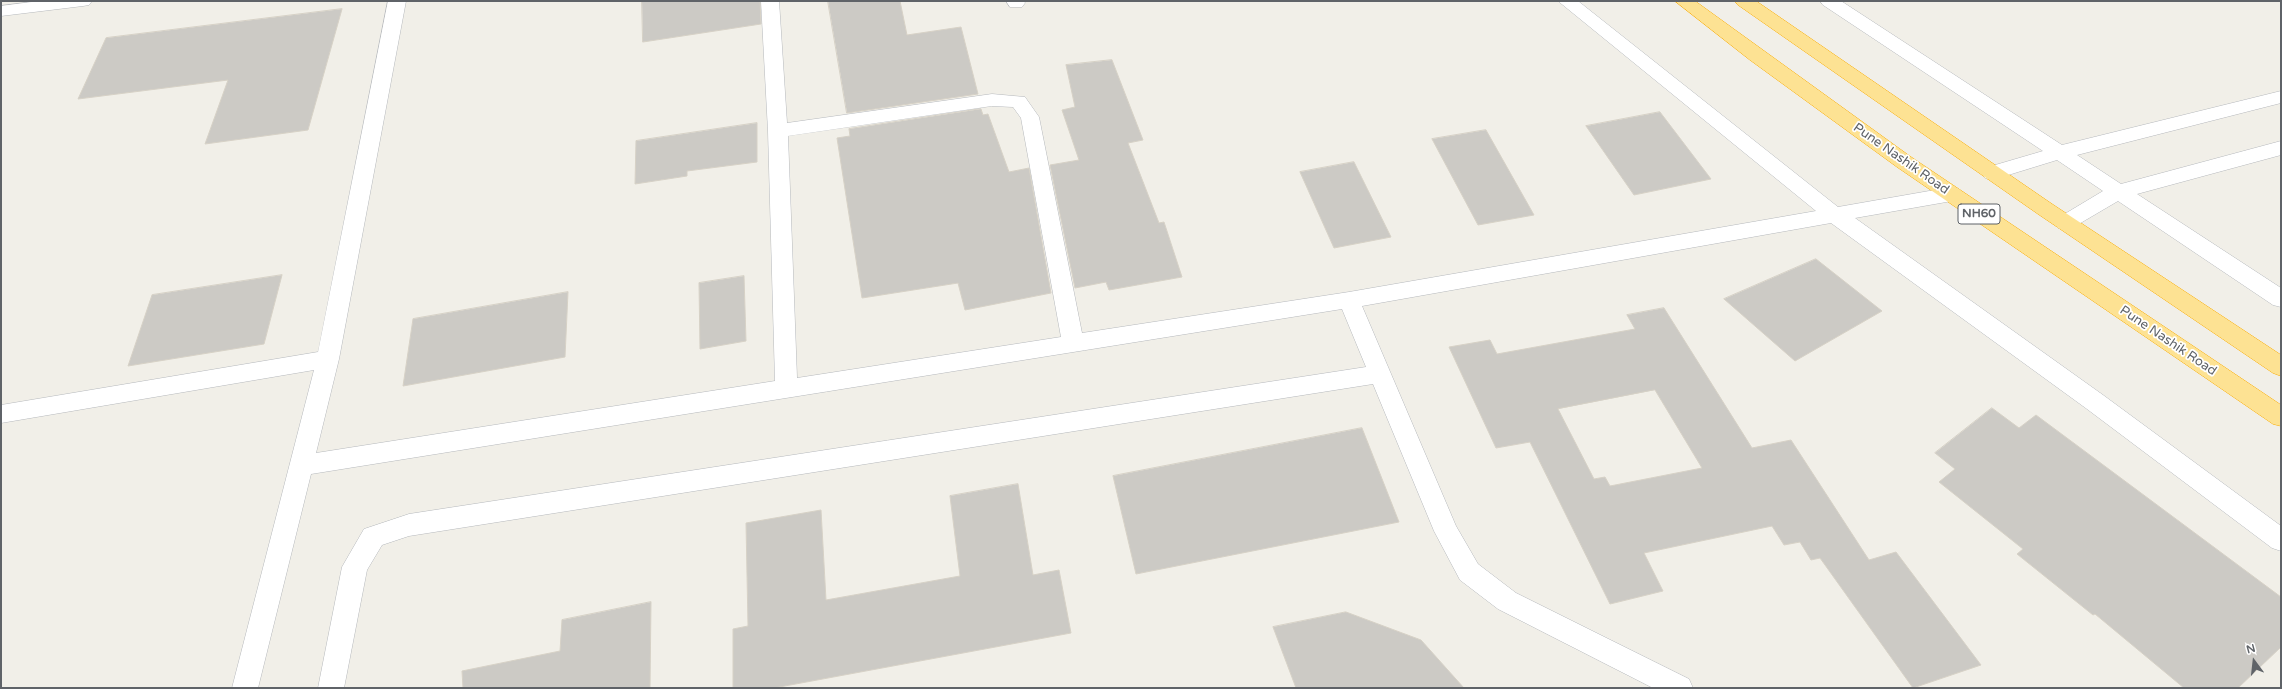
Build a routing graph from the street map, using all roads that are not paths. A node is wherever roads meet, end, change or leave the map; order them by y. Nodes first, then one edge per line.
1 (83, 1) edge
2 (398, 1) edge
3 (770, 1) edge
4 (1567, 1) edge
5 (1684, 1) edge
6 (1744, 1) edge
7 (1829, 1) edge
8 (1, 10) edge
9 (2281, 97) edge
10 (778, 131) junction
11 (2281, 148) edge
12 (2059, 153) junction
13 (1992, 173) junction
14 (2118, 192) junction
15 (1952, 194) junction
16 (1834, 214) junction
17 (2065, 223) junction
18 (2281, 299) edge
19 (1349, 300) junction
20 (1073, 344) junction
21 (328, 359) junction
22 (2281, 367) edge
23 (1381, 374) junction
24 (786, 388) junction
25 (1, 414) edge
26 (2281, 417) edge
27 (302, 465) junction
28 (2281, 540) edge
29 (245, 688) edge
30 (331, 688) edge
31 (1680, 688) edge

1 - 8 street
2 - 21 street
3 - 10 street
4 - 16 street
5 - 15 highway, Pune Nashik Road / NH60
6 - 13 highway
7 - 12 street
9 - 12 street
10 - 20 street
10 - 24 street
11 - 14 street
12 - 13 street
12 - 14 street
13 - 17 highway
14 - 17 street
14 - 18 street
15 - 16 street
15 - 26 highway, Pune Nashik Road / NH60
16 - 19 street
16 - 28 street
17 - 22 highway
19 - 20 street
19 - 23 street
20 - 24 street
21 - 25 street
21 - 27 street
23 - 30 street
23 - 31 street
24 - 27 street
27 - 29 street

